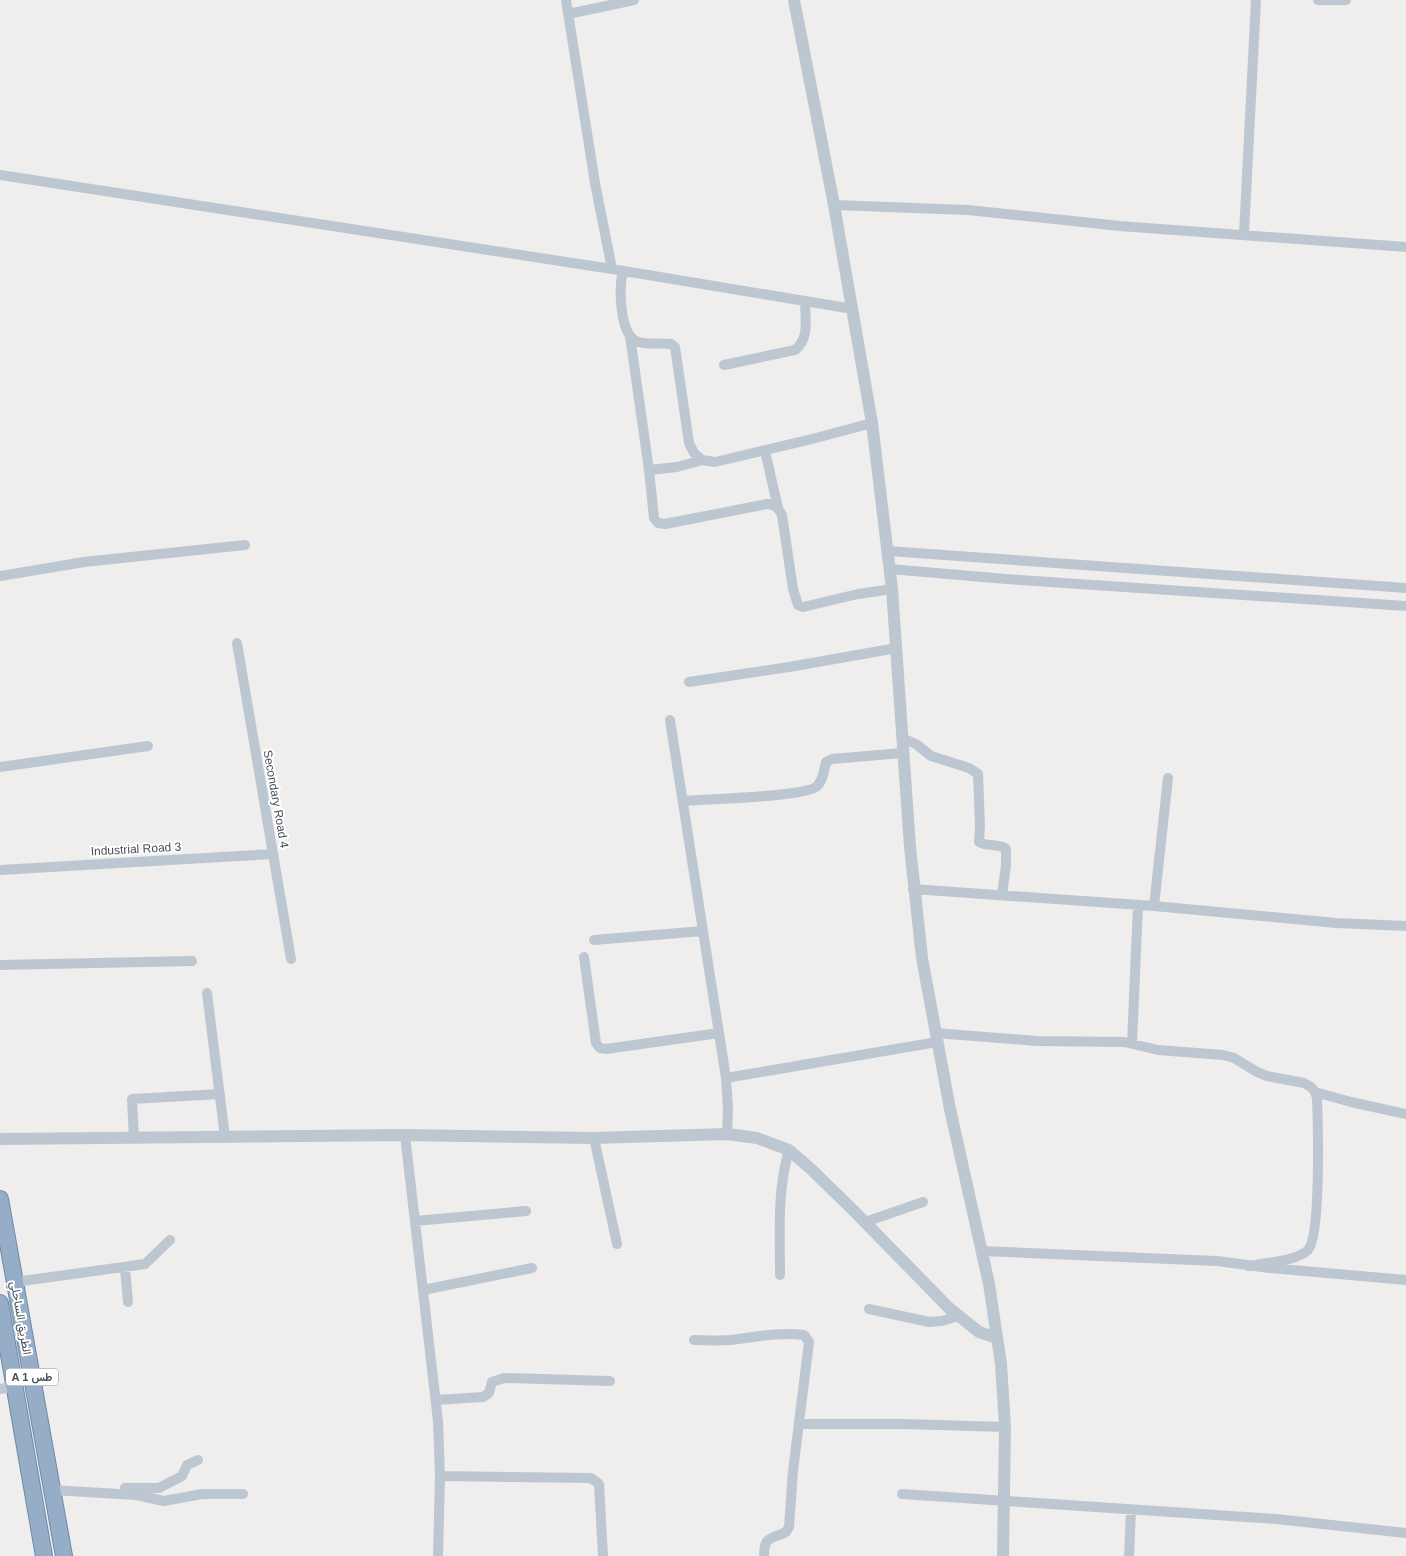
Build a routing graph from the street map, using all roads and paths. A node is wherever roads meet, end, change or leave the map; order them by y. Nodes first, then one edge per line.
1 (566, 0) edge
2 (634, 0) edge
3 (794, 0) edge
4 (1256, 0) edge
5 (1318, 0) edge
6 (1346, 0) edge
7 (568, 14) junction
8 (0, 174) edge
9 (834, 205) junction
10 (1244, 234) junction
11 (1406, 247) edge
12 (612, 269) junction
13 (623, 270) junction
14 (805, 301) junction
15 (853, 309) junction
16 (630, 336) junction
17 (724, 365) dead end
18 (872, 422) junction
19 (766, 451) junction
20 (702, 460) junction
21 (650, 470) junction
22 (778, 508) junction
23 (245, 545) dead end
24 (888, 550) junction
25 (890, 569) junction
26 (0, 576) edge
27 (1406, 588) edge
28 (892, 589) junction
29 (1406, 606) edge
30 (237, 643) dead end
31 (897, 648) junction
32 (688, 682) dead end
33 (670, 720) dead end
34 (902, 738) junction
35 (148, 746) dead end
36 (902, 753) junction
37 (0, 767) edge
38 (1168, 778) dead end
39 (683, 801) junction
40 (273, 854) junction
41 (0, 870) edge
42 (913, 889) junction
43 (1002, 895) junction
44 (1138, 904) junction
45 (1154, 906) junction
46 (1406, 926) edge
47 (703, 931) junction
48 (594, 940) dead end
49 (584, 957) dead end
50 (291, 958) dead end
51 (192, 961) dead end
52 (0, 965) edge
53 (207, 993) dead end
54 (719, 1033) junction
55 (936, 1038) junction
56 (1132, 1044) junction
57 (726, 1078) junction
58 (1315, 1092) junction
59 (220, 1094) junction
60 (1406, 1114) edge
61 (727, 1134) junction
62 (405, 1136) junction
63 (225, 1137) junction
64 (134, 1138) junction
65 (594, 1138) junction
66 (0, 1139) edge
67 (789, 1150) junction
68 (0, 1199) edge
69 (923, 1202) dead end
70 (526, 1211) dead end
71 (415, 1221) junction
72 (865, 1222) junction
73 (170, 1240) dead end
74 (617, 1244) dead end
75 (982, 1251) junction
76 (1249, 1266) junction
77 (125, 1268) junction
78 (532, 1268) dead end
79 (780, 1275) dead end
80 (1406, 1280) edge
81 (15, 1282) junction
82 (423, 1290) junction
83 (128, 1302) dead end
84 (869, 1310) dead end
85 (1, 1311) edge
86 (958, 1316) junction
87 (997, 1338) junction
88 (694, 1340) dead end
89 (610, 1382) dead end
90 (7, 1388) edge
91 (436, 1400) junction
92 (799, 1424) junction
93 (1005, 1427) junction
94 (198, 1460) dead end
95 (440, 1476) junction
96 (52, 1490) junction
97 (75, 1491) junction
98 (243, 1494) dead end
99 (902, 1494) dead end
100 (1004, 1500) junction
101 (1131, 1510) junction
102 (1406, 1533) edge
103 (44, 1556) edge
104 (64, 1556) edge
105 (438, 1556) edge
106 (603, 1556) edge
107 (764, 1556) edge
108 (1003, 1556) edge
109 (1129, 1556) edge

1 - 7 street
2 - 7 street
3 - 9 street
4 - 10 street
5 - 6 street
7 - 12 street
8 - 12 street
9 - 10 street
9 - 15 street
10 - 11 street
12 - 13 street
13 - 14 street
13 - 16 street
14 - 15 street
14 - 17 street
15 - 18 street
16 - 20 street
16 - 21 street
18 - 19 street
18 - 24 street
19 - 20 street
19 - 22 street
20 - 21 street
21 - 22 street
22 - 28 street
23 - 26 street
24 - 25 street
24 - 27 street
25 - 28 street
25 - 29 street
28 - 31 street
30 - 40 street, Secondary Road 4
31 - 32 street
31 - 34 street
33 - 39 street
34 - 36 street
34 - 43 street
35 - 37 street
36 - 39 street
36 - 42 street
38 - 45 street
39 - 47 street
40 - 41 street, Industrial Road 3
40 - 50 street, Secondary Road 4
42 - 43 street
42 - 55 street
43 - 44 street
44 - 45 street
44 - 56 street
45 - 46 street
47 - 48 street
47 - 54 street
49 - 54 street
51 - 52 street
53 - 59 street
54 - 57 street
55 - 56 street
55 - 57 street
55 - 75 street
56 - 58 street
57 - 61 street
58 - 60 street
58 - 76 street
59 - 63 street
59 - 64 street
61 - 65 street
61 - 67 street
62 - 63 street
62 - 65 street
62 - 71 street
63 - 64 street
64 - 66 street
65 - 74 street
67 - 72 street
67 - 79 street
68 - 81 highway, الطريق الساحلي / A 1 طس
69 - 72 street
70 - 71 street
71 - 82 street
72 - 86 street
73 - 77 street
75 - 76 street
75 - 87 street
76 - 80 street
77 - 81 street
77 - 83 street
78 - 82 street
81 - 96 highway, الطريق الساحلي / A 1 طس
82 - 91 street
84 - 86 street
85 - 90 highway, الطريق الساحلي / A 1 طس
86 - 87 street
87 - 93 street
88 - 92 street
89 - 91 street
90 - 103 highway, الطريق الساحلي / A 1 طس
91 - 95 street
92 - 93 street
92 - 107 street
93 - 100 street
94 - 97 street
95 - 105 street
95 - 106 street
96 - 97 street
96 - 104 highway, الطريق الساحلي / A 1 طس
97 - 98 street
99 - 100 street
100 - 101 street
100 - 108 street
101 - 102 street
101 - 109 street

